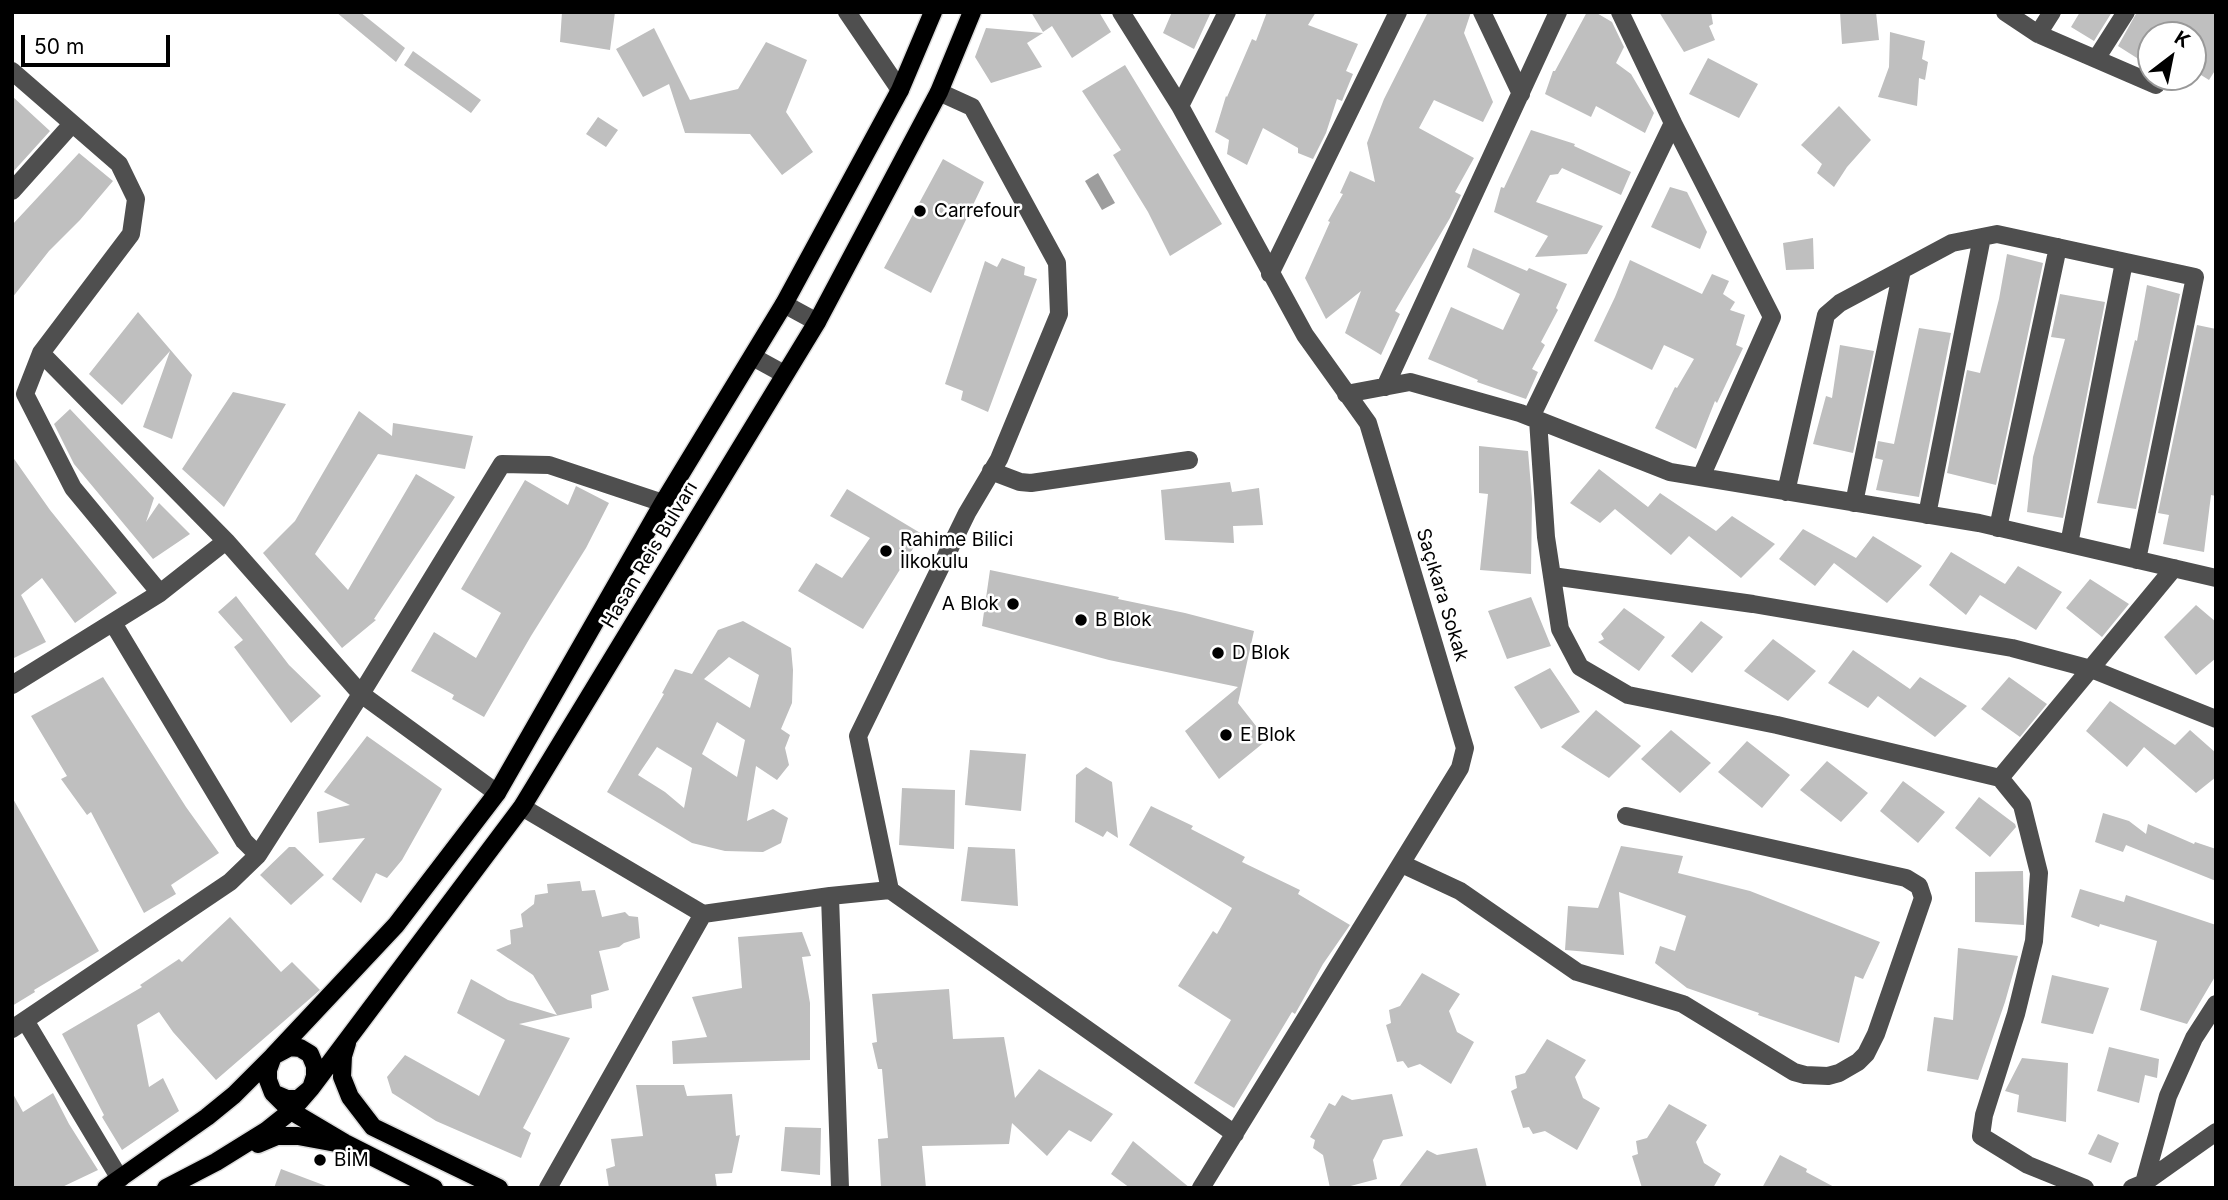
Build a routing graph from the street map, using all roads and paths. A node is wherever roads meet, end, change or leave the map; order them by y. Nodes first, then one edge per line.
1 (847, 12) edge
2 (933, 12) edge
3 (972, 12) edge
4 (1121, 12) edge
5 (1227, 12) edge
6 (1398, 12) edge
7 (1482, 12) edge
8 (1558, 12) edge
9 (1620, 12) edge
10 (2005, 12) edge
11 (2052, 12) edge
12 (2126, 12) edge
13 (2038, 34) junction
14 (2096, 59) junction
15 (12, 71) edge
16 (2137, 77) edge
17 (900, 90) junction
18 (939, 92) junction
19 (1521, 94) junction
20 (1180, 106) junction
21 (1673, 122) junction
22 (72, 124) junction
23 (12, 191) edge
24 (1982, 237) junction
25 (2057, 247) junction
26 (2124, 262) junction
27 (1902, 270) junction
28 (1270, 274) junction
29 (784, 304) junction
30 (817, 322) junction
31 (41, 353) junction
32 (753, 358) junction
33 (784, 374) junction
34 (1385, 387) junction
35 (1346, 394) junction
36 (1535, 419) junction
37 (1189, 460) dead end
38 (991, 471) junction
39 (1701, 477) junction
40 (1786, 492) junction
41 (663, 503) junction
42 (1854, 503) junction
43 (1927, 515) junction
44 (1998, 527) junction
45 (226, 541) junction
46 (2069, 544) junction
47 (2137, 560) junction
48 (2174, 568) junction
49 (1552, 576) junction
50 (2216, 578) edge
51 (160, 593) junction
52 (113, 623) junction
53 (2091, 668) junction
54 (12, 685) edge
55 (361, 694) junction
56 (2216, 719) edge
57 (2000, 778) junction
58 (498, 793) junction
59 (522, 807) junction
60 (1626, 816) dead end
61 (258, 855) junction
62 (1402, 864) junction
63 (890, 890) junction
64 (830, 896) junction
65 (703, 914) junction
66 (2216, 1004) edge
67 (19, 1025) edge
68 (350, 1035) junction
69 (310, 1054) junction
70 (273, 1056) junction
71 (323, 1072) junction
72 (311, 1088) junction
73 (273, 1093) junction
74 (291, 1111) junction
75 (373, 1127) junction
76 (2216, 1132) edge
77 (1235, 1134) junction
78 (345, 1143) junction
79 (216, 1162) junction
80 (113, 1183) edge
81 (2138, 1185) edge
82 (166, 1188) edge
83 (433, 1188) edge
84 (499, 1188) edge
85 (548, 1188) edge
86 (840, 1188) edge
87 (1201, 1188) edge
88 (2085, 1188) edge

1 - 17 street
2 - 17 main road, Hasan Reis Bulvarı
3 - 18 main road, Hasan Reis Bulvarı
4 - 20 street, Saçıkara Sokak
5 - 20 street
6 - 28 street
7 - 19 street
8 - 19 street
9 - 21 street
10 - 13 street
11 - 13 street
12 - 14 street
13 - 14 street
14 - 16 street
15 - 22 street
17 - 29 main road, Hasan Reis Bulvarı
18 - 30 main road, Hasan Reis Bulvarı
18 - 38 street
19 - 34 street
20 - 28 street, Saçıkara Sokak
21 - 36 street
21 - 39 street
22 - 23 street
22 - 31 street
24 - 25 street
24 - 27 street
24 - 43 street
25 - 26 street
25 - 44 street
26 - 46 street
26 - 47 street
27 - 40 street
27 - 42 street
28 - 35 street, Saçıkara Sokak
29 - 30 street
29 - 32 main road, Hasan Reis Bulvarı
30 - 33 main road, Hasan Reis Bulvarı
31 - 45 street
31 - 51 street
32 - 33 street
32 - 41 main road, Hasan Reis Bulvarı
33 - 59 main road, Hasan Reis Bulvarı
34 - 35 street
34 - 36 street
35 - 62 street, Saçıkara Sokak
36 - 39 street
36 - 49 street
37 - 38 street
38 - 63 street
39 - 40 street
40 - 42 street
41 - 55 street
41 - 58 main road, Hasan Reis Bulvarı
42 - 43 street
43 - 44 street
44 - 46 street
45 - 51 street
45 - 55 street
46 - 47 street
47 - 48 street
48 - 50 street
48 - 53 street
49 - 53 street
49 - 57 street
51 - 52 street
52 - 54 street
52 - 61 street
53 - 56 street
53 - 57 street
55 - 58 street
55 - 61 street
57 - 88 street
58 - 70 main road, Hasan Reis Bulvarı
59 - 65 street
59 - 68 main road, Hasan Reis Bulvarı
60 - 62 street
61 - 67 street
62 - 77 street, Saçıkara Sokak
63 - 64 street
63 - 77 street
64 - 65 street
64 - 86 street
65 - 85 street
66 - 81 street
67 - 80 street
68 - 71 main road, Hasan Reis Bulvarı
68 - 75 main road
69 - 70 main road
69 - 71 main road
69 - 72 main road
70 - 73 main road
70 - 80 main road, Hasan Reis Bulvarı
71 - 72 main road, Hasan Reis Bulvarı
71 - 75 main road
72 - 73 main road
72 - 74 main road, Hasan Reis Bulvarı
73 - 74 main road
74 - 78 main road
74 - 79 main road, Hasan Reis Bulvarı
75 - 84 main road
76 - 81 street
77 - 87 street, Saçıkara Sokak
78 - 79 main road
78 - 83 main road
79 - 82 main road

